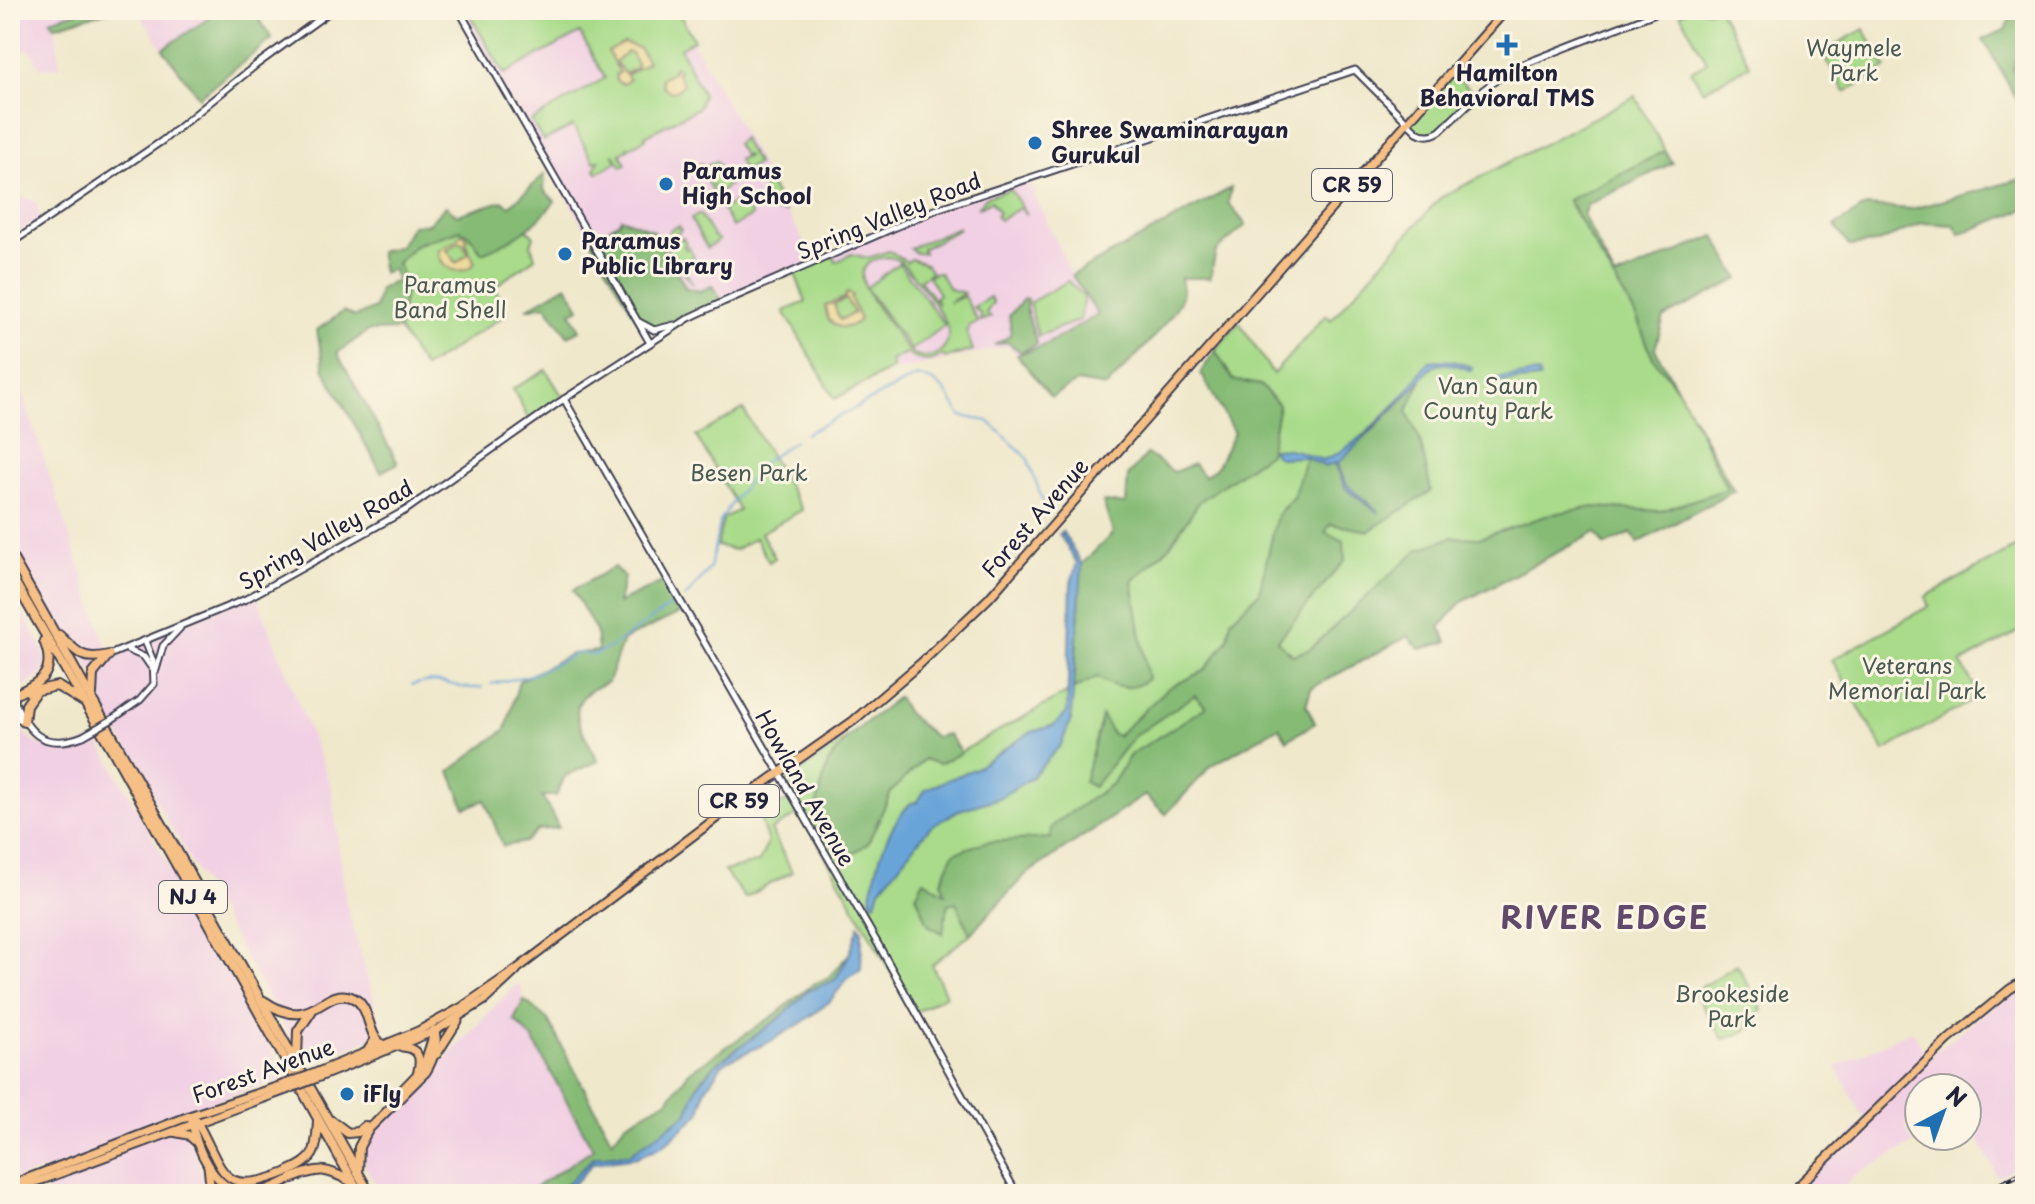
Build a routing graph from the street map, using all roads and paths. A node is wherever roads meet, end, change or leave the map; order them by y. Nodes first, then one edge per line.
1 (332, 10) edge
2 (459, 10) edge
3 (1506, 10) edge
4 (1663, 10) edge
5 (1406, 122) junction
6 (10, 244) edge
7 (689, 318) junction
8 (638, 321) junction
9 (650, 343) junction
10 (564, 399) junction
11 (10, 554) edge
12 (10, 574) edge
13 (33, 615) junction
14 (185, 625) junction
15 (52, 628) junction
16 (145, 641) junction
17 (125, 650) junction
18 (109, 655) junction
19 (155, 675) junction
20 (37, 690) junction
21 (11, 696) edge
22 (89, 701) junction
23 (10, 711) edge
24 (24, 722) junction
25 (778, 773) junction
26 (517, 969) junction
27 (2025, 980) edge
28 (260, 999) junction
29 (314, 1010) junction
30 (465, 1014) junction
31 (433, 1028) junction
32 (376, 1039) junction
33 (385, 1046) junction
34 (399, 1047) junction
35 (367, 1052) junction
36 (432, 1063) junction
37 (299, 1067) junction
38 (418, 1073) junction
39 (311, 1077) junction
40 (284, 1088) junction
41 (192, 1115) junction
42 (218, 1116) junction
43 (321, 1116) junction
44 (195, 1124) junction
45 (366, 1128) junction
46 (169, 1132) junction
47 (203, 1144) junction
48 (208, 1164) junction
49 (291, 1175) junction
50 (356, 1178) junction
51 (10, 1187) edge
52 (211, 1194) edge
53 (360, 1194) edge
54 (370, 1194) edge
55 (1017, 1194) edge
56 (1790, 1194) edge

1 - 6 street
2 - 8 street
3 - 5 main road, Forest Avenue / CR 59
4 - 5 street
5 - 7 street, Spring Valley Road
5 - 25 main road, Forest Avenue / CR 59
7 - 8 street
7 - 9 street, Spring Valley Road
8 - 9 street
9 - 10 street, Spring Valley Road
10 - 14 street, Spring Valley Road
10 - 25 street, Howland Avenue
11 - 15 highway, NJ 4
12 - 13 highway, NJ 4
13 - 21 highway
13 - 22 highway, NJ 4
14 - 16 street, Spring Valley Road
14 - 19 street
15 - 18 highway
15 - 22 highway, NJ 4
16 - 17 street, Spring Valley Road
16 - 19 street
17 - 18 street, Spring Valley Road
17 - 19 street
18 - 22 highway
19 - 24 street, bridge
20 - 21 highway
20 - 22 highway
20 - 24 highway
21 - 24 street
22 - 28 highway, NJ 4
22 - 43 highway, NJ 4
23 - 24 street
25 - 26 main road, Forest Avenue / CR 59
25 - 55 street, Howland Avenue
26 - 30 main road, Forest Avenue / CR 59
26 - 31 main road, Forest Avenue / CR 59
27 - 56 main road
28 - 29 highway
28 - 37 highway, NJ 4
29 - 32 highway
29 - 37 highway
30 - 31 main road, Forest Avenue / CR 59
30 - 36 main road
31 - 33 main road, Forest Avenue / CR 59
31 - 34 main road, Forest Avenue / CR 59
31 - 36 main road
31 - 38 main road
32 - 33 highway
32 - 35 highway
33 - 35 main road, Forest Avenue / CR 59
34 - 38 main road
34 - 39 main road, Forest Avenue / CR 59
35 - 39 main road, Forest Avenue / CR 59
36 - 45 main road
37 - 43 highway, NJ 4
38 - 45 main road
39 - 40 main road, Forest Avenue / CR 59, bridge
40 - 41 main road, Forest Avenue / CR 59
40 - 42 main road, Forest Avenue / CR 59
41 - 44 main road
41 - 51 main road, Forest Avenue / CR 59
42 - 44 main road, Forest Avenue / CR 59
42 - 47 main road
43 - 45 highway
43 - 49 highway
43 - 50 highway, NJ 4
44 - 46 main road, Forest Avenue / CR 59
44 - 47 main road
45 - 50 highway
46 - 47 main road
46 - 51 main road, Forest Avenue / CR 59
47 - 48 main road
47 - 49 main road
48 - 49 main road
48 - 52 main road
49 - 50 highway
50 - 53 highway, NJ 4
50 - 54 highway, NJ 4

